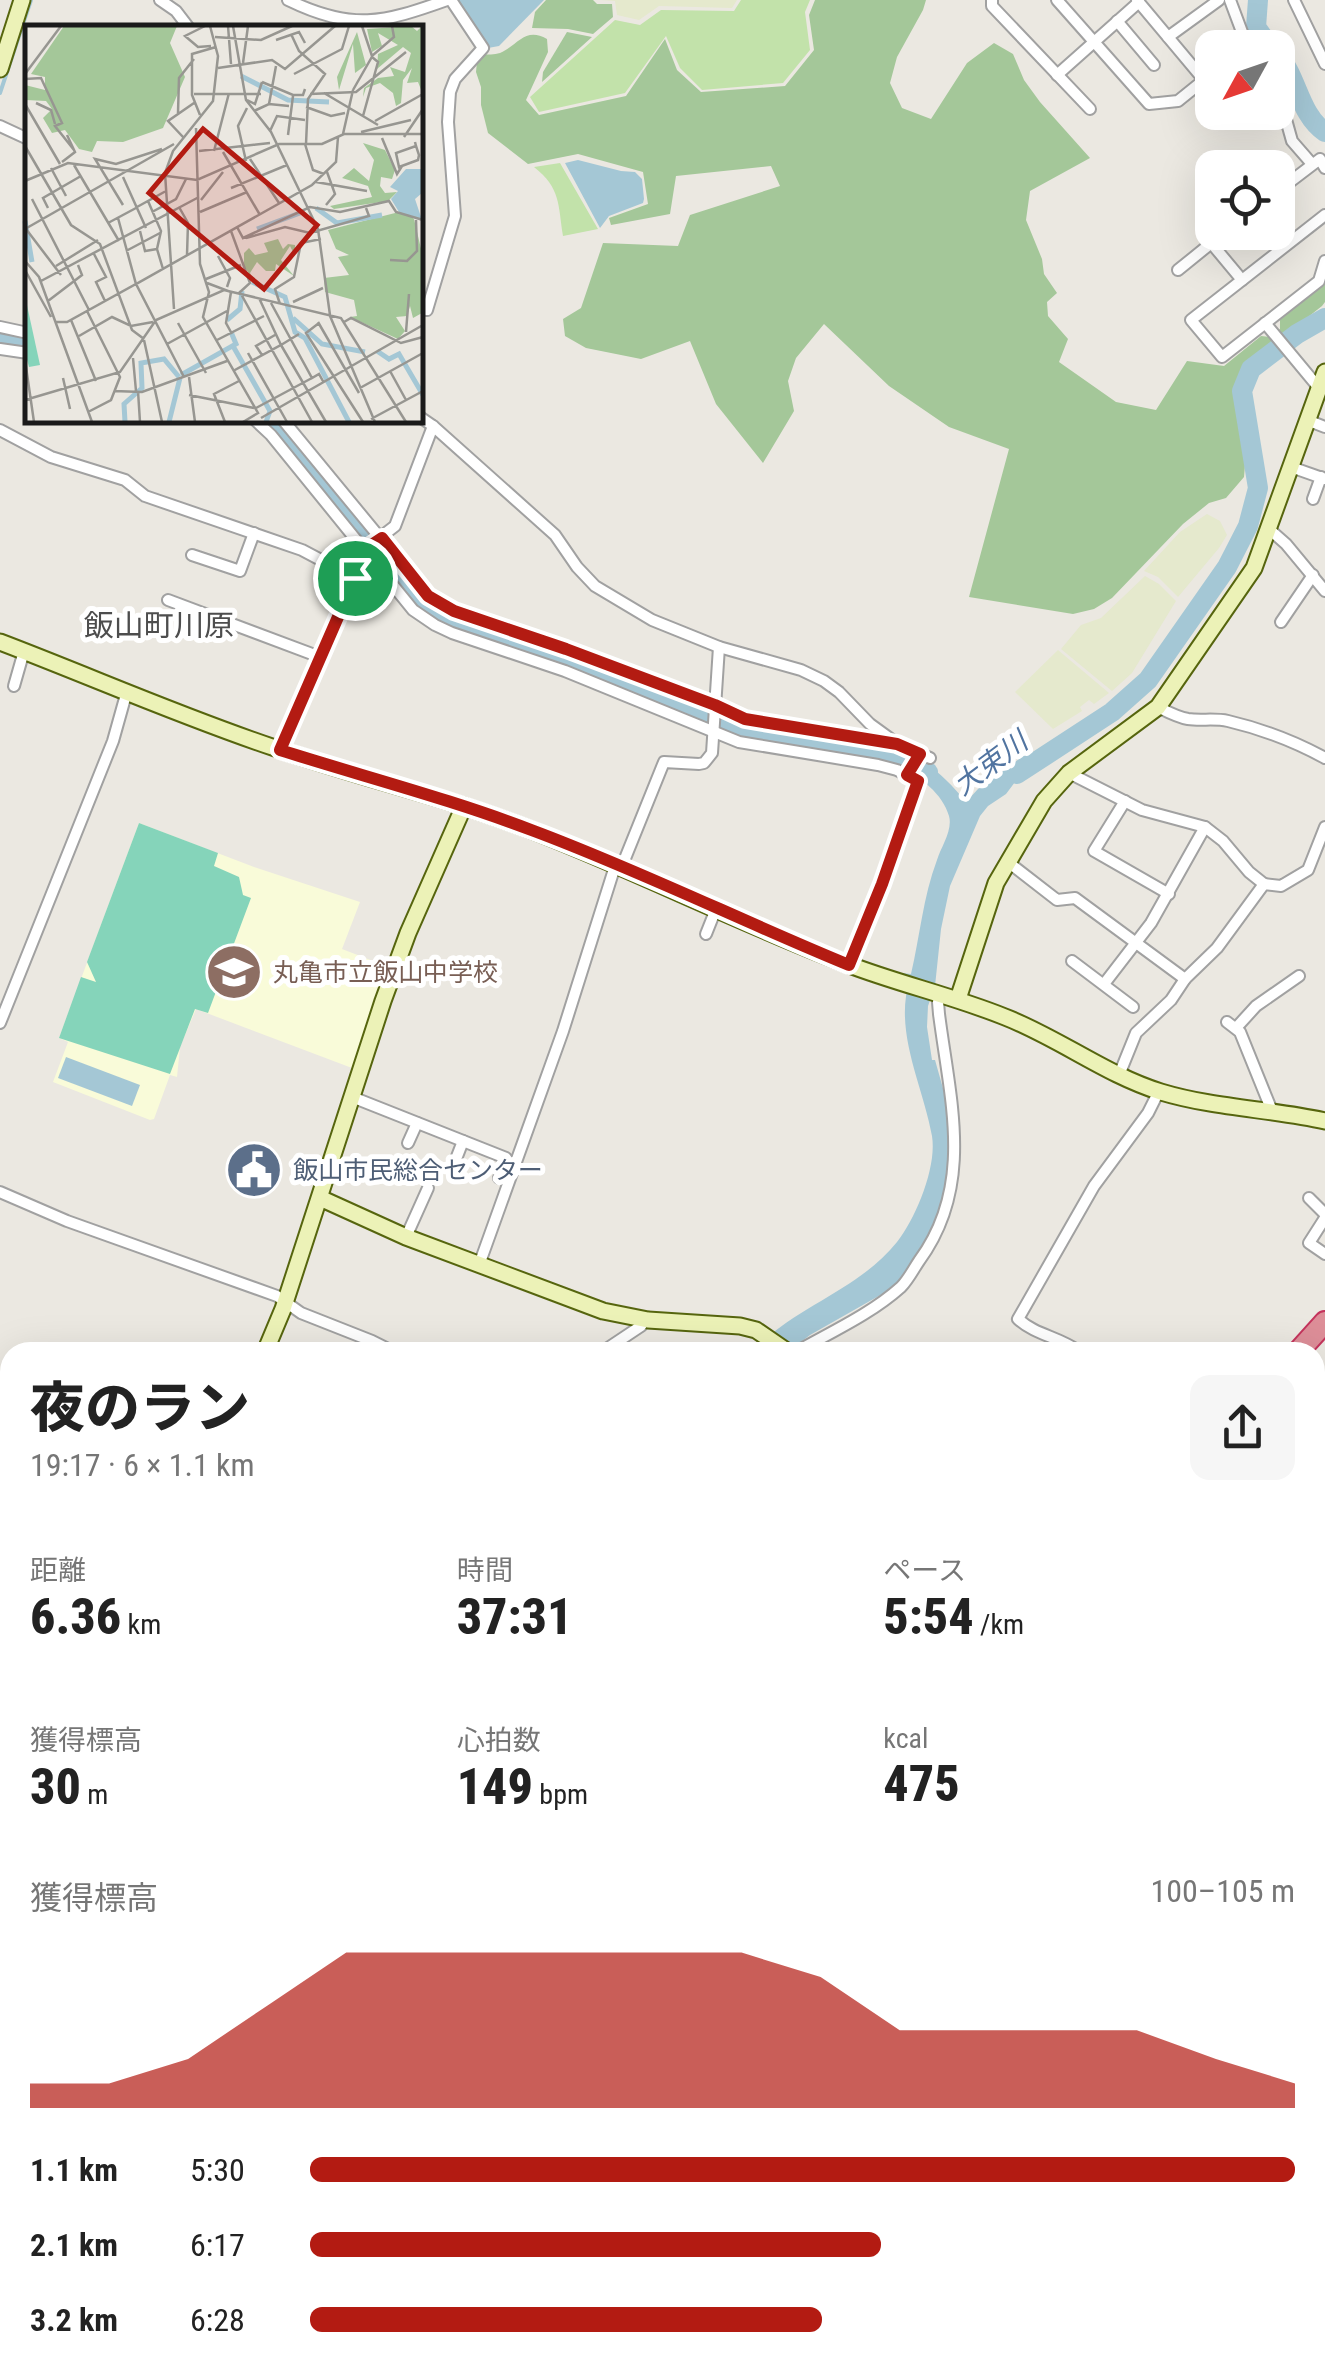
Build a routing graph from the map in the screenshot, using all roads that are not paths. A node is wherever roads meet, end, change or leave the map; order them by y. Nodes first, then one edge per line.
1 (22, 0) edge
2 (160, 0) edge
3 (288, 0) edge
4 (449, 0) edge
5 (992, 0) edge
6 (1057, 0) edge
7 (1219, 0) edge
8 (1230, 0) edge
9 (1294, 0) edge
10 (1138, 1) edge
11 (1118, 21) junction
12 (186, 25) edge
13 (1241, 30) edge
14 (1168, 37) junction
15 (1094, 42) junction
16 (1154, 64) dead end
17 (1325, 64) edge
18 (0, 69) edge
19 (1057, 75) junction
20 (1090, 109) dead end
21 (0, 126) edge
22 (1289, 130) edge
23 (25, 138) edge
24 (1312, 164) junction
25 (1325, 168) edge
26 (1295, 178) edge
27 (1325, 214) edge
28 (1204, 250) edge
29 (1217, 250) edge
30 (1325, 262) edge
31 (1178, 270) dead end
32 (1242, 280) junction
33 (422, 309) edge
34 (1265, 323) junction
35 (0, 327) edge
36 (25, 331) edge
37 (0, 348) edge
38 (25, 352) edge
39 (1325, 372) edge
40 (1318, 388) junction
41 (422, 418) edge
42 (1307, 420) junction
43 (258, 422) edge
44 (285, 422) edge
45 (433, 426) junction
46 (1325, 427) edge
47 (0, 430) edge
48 (1291, 467) junction
49 (1323, 478) edge
50 (1313, 499) dead end
51 (1269, 529) junction
52 (254, 533) junction
53 (380, 539) junction
54 (365, 549) junction
55 (192, 555) dead end
56 (1313, 574) junction
57 (355, 578) junction
58 (1325, 591) edge
59 (168, 600) dead end
60 (1282, 622) dead end
61 (0, 642) edge
62 (719, 647) junction
63 (24, 652) junction
64 (320, 657) junction
65 (14, 686) dead end
66 (127, 691) junction
67 (715, 707) junction
68 (1158, 707) junction
69 (714, 729) junction
70 (897, 744) junction
71 (280, 750) junction
72 (923, 756) dead end
73 (1325, 758) edge
74 (1070, 773) junction
75 (1125, 801) junction
76 (464, 806) junction
77 (1325, 826) edge
78 (1204, 827) junction
79 (1320, 858) edge
80 (1008, 862) junction
81 (619, 864) junction
82 (1264, 884) junction
83 (1169, 894) junction
84 (716, 909) junction
85 (706, 934) dead end
86 (1136, 943) junction
87 (1072, 961) dead end
88 (849, 965) junction
89 (1299, 976) dead end
90 (1185, 979) junction
91 (1104, 984) junction
92 (937, 994) junction
93 (958, 1000) junction
94 (1133, 1007) dead end
95 (0, 1023) edge
96 (1120, 1075) junction
97 (1159, 1092) junction
98 (352, 1097) junction
99 (1272, 1111) junction
100 (1325, 1121) edge
101 (416, 1123) junction
102 (463, 1141) junction
103 (408, 1143) dead end
104 (456, 1159) dead end
105 (499, 1178) dead end
106 (428, 1188) dead end
107 (0, 1192) edge
108 (320, 1198) junction
109 (1309, 1198) dead end
110 (1325, 1216) edge
111 (406, 1237) junction
112 (1325, 1254) edge
113 (478, 1264) junction
114 (286, 1301) junction
115 (645, 1320) junction
116 (1325, 1322) edge
117 (268, 1342) edge
118 (374, 1342) edge
119 (617, 1342) edge
120 (773, 1342) edge
121 (813, 1342) edge
122 (1065, 1342) edge
123 (1307, 1342) edge

1 - 18 street
2 - 12 street
3 - 4 street
4 - 33 street
5 - 19 street
6 - 15 street
7 - 14 street
8 - 13 street
9 - 17 street
10 - 11 street
10 - 14 street
11 - 15 street
11 - 16 street
14 - 15 street
15 - 19 street
19 - 20 street
21 - 23 street
22 - 24 street
24 - 25 street
24 - 26 street
27 - 32 street
28 - 31 street
29 - 32 street
30 - 34 street
32 - 34 street
34 - 40 street
35 - 36 street
37 - 38 street
39 - 40 street
40 - 42 street
41 - 45 street
42 - 46 street
42 - 48 street
43 - 54 street
44 - 53 street
45 - 53 street
45 - 62 street
47 - 52 street
48 - 49 street
48 - 51 street
49 - 50 street
51 - 56 street
51 - 68 street
52 - 55 street
52 - 57 street
53 - 54 street
53 - 67 street
54 - 57 street
54 - 69 street
56 - 58 street
56 - 60 street
57 - 64 street
59 - 64 street
61 - 63 street
62 - 67 street
62 - 70 street
63 - 65 street
63 - 66 street
64 - 71 street
66 - 71 street
66 - 95 street
67 - 69 street
67 - 70 street
68 - 73 street
68 - 74 street
69 - 81 street
69 - 88 street
70 - 72 street
71 - 76 street
74 - 75 street
74 - 80 street
75 - 78 street
75 - 83 street
76 - 81 street
76 - 98 street
77 - 79 street
78 - 82 street
78 - 83 street
79 - 82 street
80 - 86 street
80 - 93 street
81 - 84 street
81 - 113 street
82 - 90 street
83 - 86 street
84 - 85 street
84 - 88 street
86 - 90 street
86 - 91 street
87 - 91 street
88 - 92 street
89 - 99 street
90 - 96 street
91 - 94 street
92 - 93 street
92 - 121 street
93 - 96 street
96 - 97 street
97 - 99 street
97 - 122 street
98 - 101 street
98 - 108 street
99 - 100 street
101 - 102 street
101 - 103 street
102 - 104 street
102 - 105 street
106 - 111 street
107 - 114 street
108 - 111 street
108 - 114 street
109 - 110 street
110 - 112 street
111 - 113 street
113 - 115 street
114 - 117 street
114 - 118 street
115 - 119 street
115 - 120 street
116 - 123 highway

